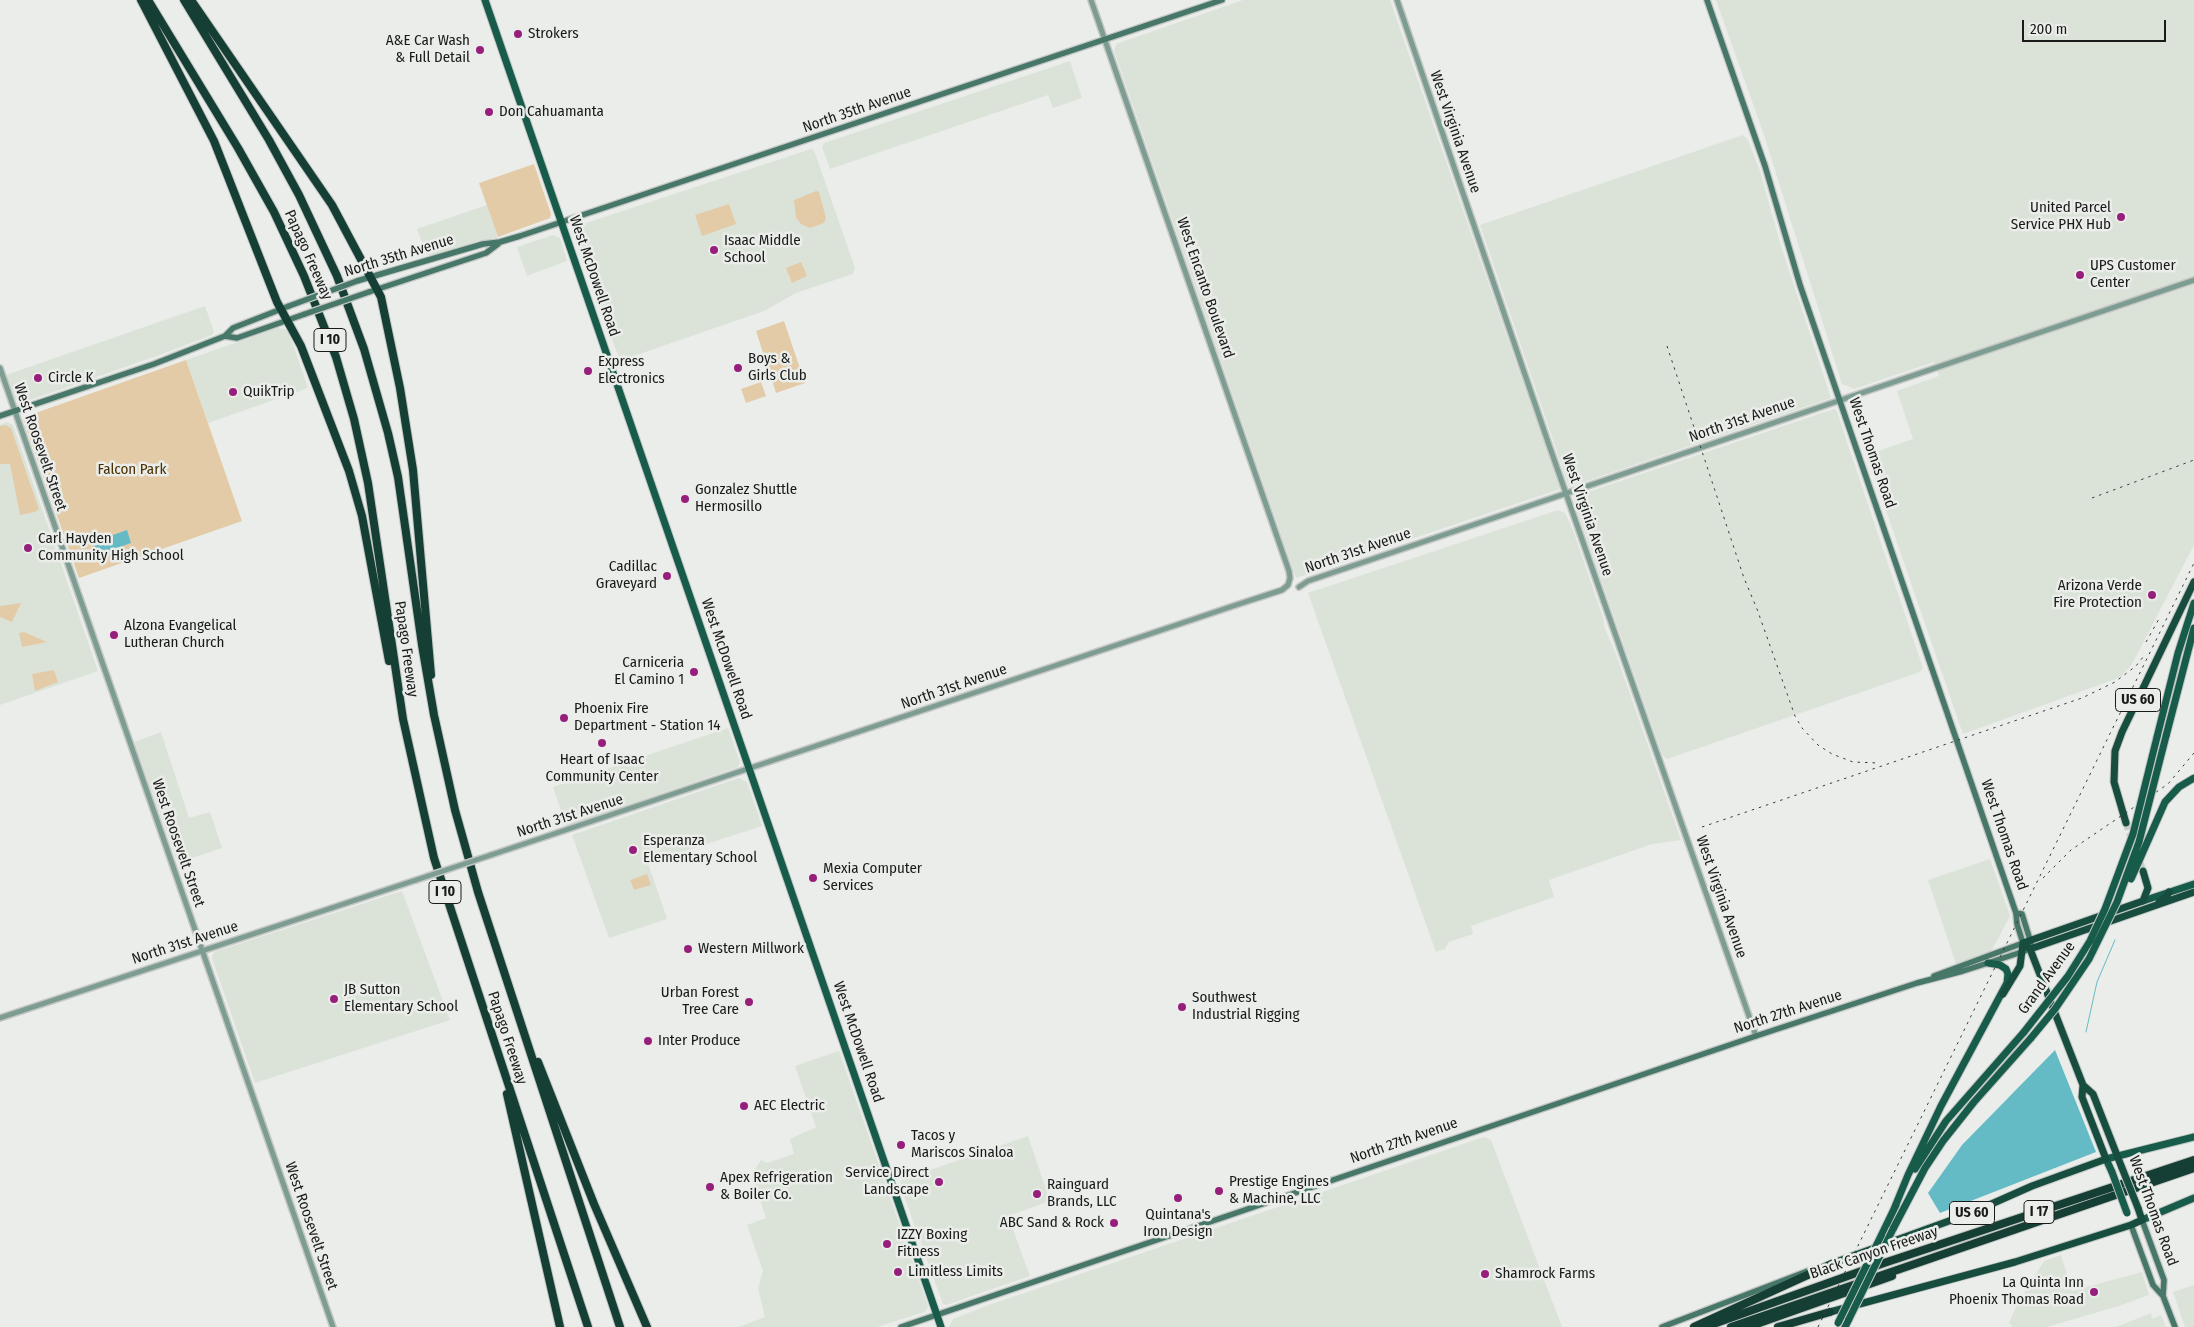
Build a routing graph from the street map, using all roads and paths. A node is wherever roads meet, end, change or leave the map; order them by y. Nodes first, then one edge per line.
1 (141, 0) edge
2 (148, 0) edge
3 (184, 0) edge
4 (191, 0) edge
5 (485, 0) edge
6 (1091, 0) edge
7 (1222, 0) edge
8 (1397, 0) edge
9 (1707, 0) edge
10 (1105, 39) junction
11 (561, 222) junction
12 (500, 242) junction
13 (368, 278) junction
14 (2194, 280) edge
15 (377, 290) junction
16 (285, 307) junction
17 (292, 319) junction
18 (225, 336) junction
19 (0, 368) edge
20 (1840, 400) junction
21 (15, 411) junction
22 (0, 416) edge
23 (1566, 493) junction
24 (2194, 582) edge
25 (1288, 585) joint
26 (1299, 587) dead end
27 (2194, 603) edge
28 (2194, 628) edge
29 (434, 715) junction
30 (403, 719) junction
31 (750, 770) junction
32 (2194, 778) edge
33 (2126, 823) tunnel mouth
34 (2143, 871) tunnel mouth
35 (2194, 884) edge
36 (2169, 892) junction
37 (2194, 892) edge
38 (2143, 901) junction
39 (2016, 912) junction
40 (2141, 912) junction
41 (2031, 940) junction
42 (2023, 943) junction
43 (202, 950) junction
44 (2026, 950) junction
45 (2093, 952) junction
46 (1988, 963) junction
47 (1917, 983) junction
48 (2003, 994) junction
49 (0, 1018) edge
50 (520, 1019) junction
51 (1756, 1036) junction
52 (500, 1060) junction
53 (2083, 1085) junction
54 (2194, 1137) edge
55 (2118, 1156) junction
56 (2106, 1159) junction
57 (2194, 1160) edge
58 (2194, 1168) edge
59 (2194, 1173) edge
60 (2194, 1198) edge
61 (1894, 1208) junction
62 (2142, 1220) junction
63 (2131, 1225) junction
64 (1836, 1262) junction
65 (2163, 1296) junction
66 (1830, 1312) junction
67 (938, 1315) junction
68 (1840, 1326) edge
69 (333, 1327) edge
70 (560, 1327) edge
71 (588, 1327) edge
72 (620, 1327) edge
73 (647, 1327) edge
74 (901, 1327) edge
75 (942, 1327) edge
76 (1662, 1327) edge
77 (1694, 1327) edge
78 (1705, 1327) edge
79 (1731, 1327) edge
80 (1748, 1327) edge
81 (1778, 1327) edge
82 (1788, 1327) edge
83 (2175, 1327) edge

1 - 16 highway
2 - 30 highway, Papago Freeway / I 10
3 - 29 highway, Papago Freeway / I 10
4 - 13 highway
5 - 11 main road, West McDowell Road
6 - 10 street, West Encanto Boulevard
7 - 10 main road, North 35th Avenue
8 - 23 street, West Virginia Avenue
9 - 20 main road, West Thomas Road
10 - 11 main road, North 35th Avenue
10 - 25 street, West Encanto Boulevard
11 - 12 main road, North 35th Avenue
11 - 31 main road, West McDowell Road
12 - 13 main road, North 35th Avenue
12 - 15 main road, North 35th Avenue
13 - 15 highway
13 - 16 main road, North 35th Avenue, bridge
14 - 20 street, North 31st Avenue
15 - 17 main road, North 35th Avenue, bridge
15 - 29 highway
16 - 17 highway
16 - 18 main road, North 35th Avenue
17 - 18 main road, North 35th Avenue
17 - 30 highway
18 - 21 main road, North 35th Avenue
19 - 21 street, West Roosevelt Street
20 - 23 street, North 31st Avenue
20 - 39 main road, West Thomas Road
21 - 22 main road, North 35th Avenue
21 - 43 street, West Roosevelt Street
23 - 26 street, North 31st Avenue
23 - 51 street, West Virginia Avenue
24 - 33 highway, US 60
25 - 31 street, North 31st Avenue
27 - 61 main road, Grand Avenue, bridge
28 - 45 main road, Grand Avenue, bridge
29 - 50 highway, Papago Freeway / I 10
30 - 52 highway, Papago Freeway / I 10
31 - 43 street, North 31st Avenue, bridge
31 - 67 main road, West McDowell Road
32 - 45 main road, bridge
34 - 38 highway
35 - 36 main road, North 27th Avenue
36 - 38 main road, North 27th Avenue
36 - 40 highway
37 - 40 highway, North 27th Avenue
38 - 41 highway, North 27th Avenue
39 - 41 main road, West Thomas Road
39 - 42 main road, West Thomas Road
40 - 44 highway, North 27th Avenue
41 - 42 highway, North 27th Avenue
41 - 44 main road, West Thomas Road
42 - 44 highway, West Thomas Road
42 - 47 main road, North 27th Avenue
43 - 49 street, North 31st Avenue
43 - 69 street, West Roosevelt Street
44 - 46 main road, North 27th Avenue
44 - 48 highway
44 - 53 highway, West Thomas Road
45 - 68 main road, Grand Avenue, bridge
46 - 47 main road, North 27th Avenue
46 - 48 main road
47 - 51 main road, North 27th Avenue
48 - 61 main road
50 - 72 highway, Papago Freeway / I 10
50 - 73 highway
51 - 67 main road, North 27th Avenue
52 - 70 highway
52 - 71 highway, Papago Freeway / I 10
53 - 55 highway, West Thomas Road
53 - 56 highway, West Thomas Road
54 - 55 main road
55 - 56 main road
55 - 62 highway, West Thomas Road, bridge
56 - 63 main road, West Thomas Road, bridge
56 - 64 highway, US 60
57 - 78 highway, Black Canyon Freeway / I 17
58 - 79 highway
59 - 80 highway, Black Canyon Freeway / I 17
60 - 62 main road
61 - 68 main road, Grand Avenue, bridge
62 - 63 highway
62 - 65 main road, West Thomas Road
63 - 65 main road, West Thomas Road
63 - 66 highway
64 - 76 main road
64 - 77 highway
65 - 83 main road, West Thomas Road
66 - 81 highway
66 - 82 main road
67 - 74 main road, North 27th Avenue
67 - 75 main road, West McDowell Road

